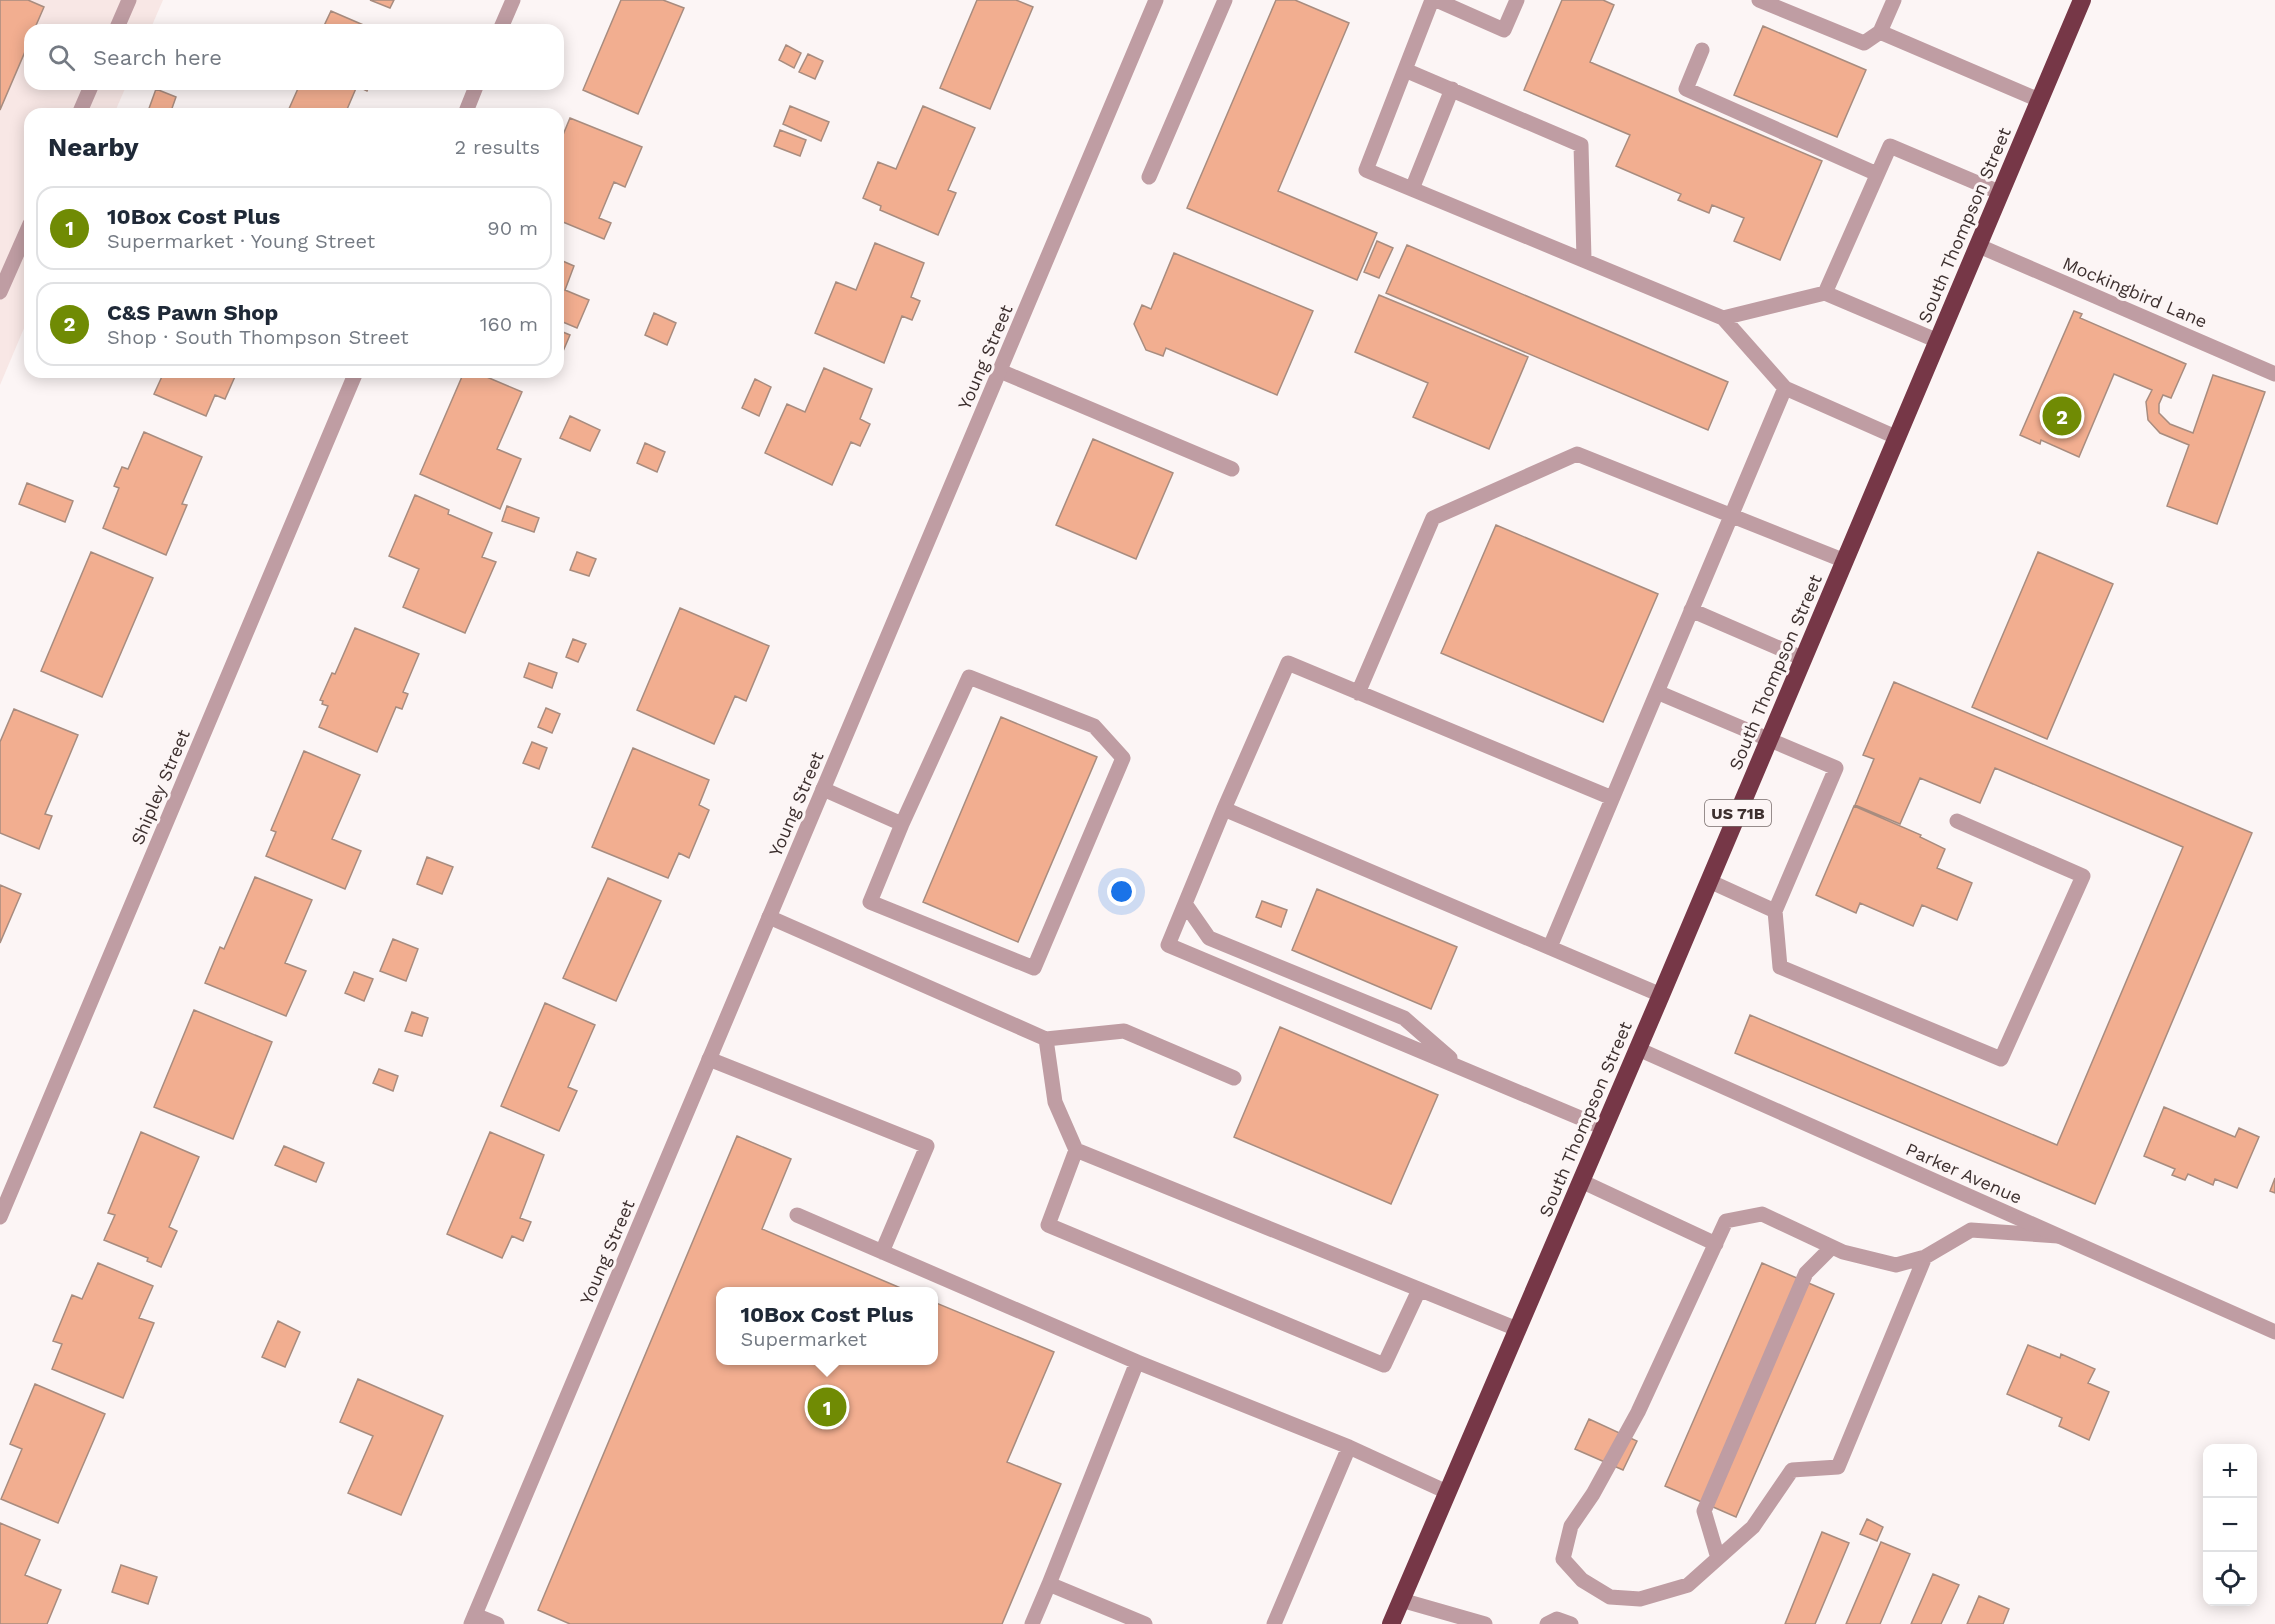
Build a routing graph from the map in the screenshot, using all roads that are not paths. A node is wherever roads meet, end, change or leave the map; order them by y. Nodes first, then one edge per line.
1 (129, 0) edge
2 (513, 0) edge
3 (1156, 0) edge
4 (1225, 0) edge
5 (1434, 0) edge
6 (1517, 0) edge
7 (1759, 0) edge
8 (1894, 0) edge
9 (2082, 0) edge
10 (119, 24) edge
11 (503, 24) edge
12 (1880, 32) junction
13 (1702, 50) dead end
14 (1405, 70) junction
15 (1452, 89) junction
16 (89, 90) edge
17 (475, 90) edge
18 (2039, 100) junction
19 (82, 108) edge
20 (467, 108) edge
21 (1877, 174) junction
22 (1149, 177) dead end
23 (1412, 189) junction
24 (2001, 193) junction
25 (24, 238) edge
26 (1979, 246) junction
27 (1584, 259) junction
28 (0, 292) edge
29 (1825, 293) junction
30 (1723, 318) junction
31 (1938, 341) junction
32 (1000, 371) junction
33 (2275, 374) edge
34 (353, 378) edge
35 (1785, 388) junction
36 (1898, 438) junction
37 (1232, 469) dead end
38 (1731, 514) junction
39 (1845, 561) junction
40 (1691, 610) junction
41 (1804, 659) junction
42 (1657, 692) junction
43 (1358, 693) junction
44 (1769, 740) junction
45 (823, 789) junction
46 (1612, 798) junction
47 (1224, 809) junction
48 (1957, 821) dead end
49 (902, 824) junction
50 (1709, 881) junction
51 (1186, 905) junction
52 (1775, 911) junction
53 (769, 917) junction
54 (1550, 947) junction
55 (1661, 995) junction
56 (1046, 1039) junction
57 (1638, 1049) junction
58 (709, 1059) junction
59 (1461, 1068) junction
60 (1234, 1078) dead end
61 (1604, 1128) junction
62 (1076, 1150) junction
63 (1581, 1181) junction
64 (797, 1215) dead end
65 (0, 1217) edge
66 (2058, 1236) junction
67 (1716, 1244) junction
68 (1832, 1247) junction
69 (882, 1252) junction
70 (1925, 1257) junction
71 (1419, 1290) junction
72 (1518, 1329) junction
73 (2275, 1332) edge
74 (1137, 1362) junction
75 (1349, 1447) junction
76 (1447, 1492) junction
77 (1718, 1558) junction
78 (1049, 1584) junction
79 (1401, 1600) junction
80 (473, 1619) edge
81 (497, 1624) edge
82 (1032, 1624) edge
83 (1144, 1624) edge
84 (1274, 1624) edge
85 (1390, 1624) edge
86 (1485, 1624) edge
87 (1547, 1624) edge
88 (1571, 1624) edge

1 - 10 street
2 - 11 street
3 - 32 street, Young Street
4 - 22 street
5 - 6 street
5 - 14 street
7 - 12 street
8 - 12 street
9 - 18 highway, South Thompson Street / US 71B
12 - 18 street
13 - 21 street
14 - 15 street
14 - 23 street
15 - 23 street
15 - 27 street
16 - 19 street
17 - 20 street
18 - 24 highway, South Thompson Street / US 71B
21 - 24 street
21 - 29 street
23 - 27 street
24 - 26 highway, South Thompson Street / US 71B
25 - 28 street
26 - 31 highway, South Thompson Street / US 71B
26 - 33 street, Mockingbird Lane
27 - 30 street
29 - 30 street
29 - 31 street
30 - 35 street
31 - 36 highway, South Thompson Street / US 71B
32 - 37 street
32 - 45 street, Young Street
34 - 65 street, Shipley Street
35 - 36 street
35 - 38 street
36 - 39 highway, South Thompson Street / US 71B
38 - 39 street
38 - 40 street
38 - 43 street
39 - 41 highway, South Thompson Street / US 71B
40 - 41 street
40 - 42 street
41 - 44 highway, South Thompson Street / US 71B
42 - 44 street
42 - 46 street
43 - 46 street
43 - 47 street
44 - 50 highway, South Thompson Street / US 71B
44 - 52 street
45 - 49 street
45 - 53 street, Young Street
46 - 54 street
47 - 51 street
47 - 54 street
48 - 52 street
49 - 49 street
50 - 52 street
50 - 55 highway, South Thompson Street / US 71B
51 - 59 street
51 - 59 street
53 - 56 street
53 - 58 street, Young Street
54 - 55 street
55 - 57 highway, South Thompson Street / US 71B
56 - 60 street
56 - 62 street
57 - 61 highway, South Thompson Street / US 71B
57 - 66 street, Parker Avenue
58 - 69 street
58 - 80 street, Young Street
59 - 61 street
61 - 63 highway, South Thompson Street / US 71B
62 - 71 street
62 - 71 street
63 - 67 street
63 - 72 highway, South Thompson Street / US 71B
64 - 69 street
66 - 70 street
66 - 73 street, Parker Avenue
67 - 68 street
67 - 77 street
68 - 70 street
68 - 77 street
69 - 74 street
70 - 77 street
71 - 72 street
72 - 76 highway, South Thompson Street / US 71B
74 - 75 street
74 - 78 street
75 - 76 street
75 - 84 street
76 - 79 highway, South Thompson Street / US 71B
78 - 82 street
78 - 83 street
79 - 85 highway, South Thompson Street / US 71B
79 - 86 street
80 - 81 street
87 - 88 street

